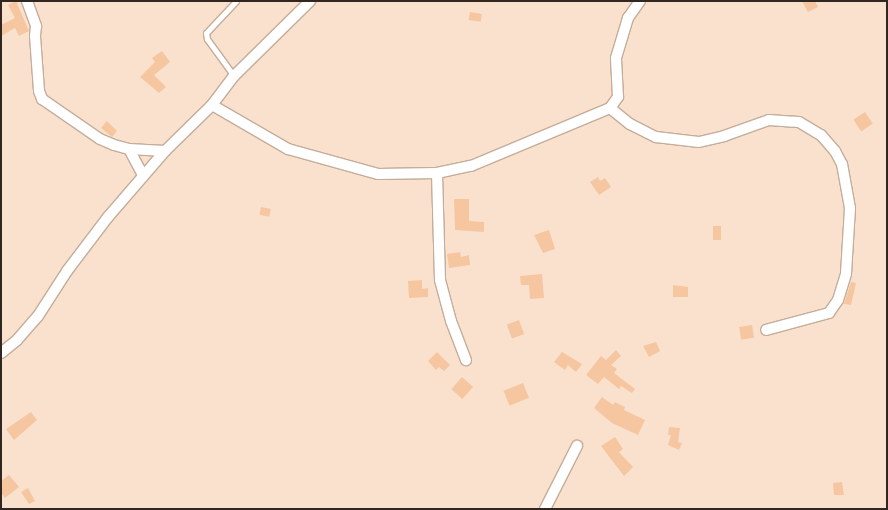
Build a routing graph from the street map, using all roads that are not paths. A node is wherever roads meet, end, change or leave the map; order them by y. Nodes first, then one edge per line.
1 (27, 1) edge
2 (236, 1) edge
3 (310, 1) edge
4 (640, 1) edge
5 (234, 76) junction
6 (212, 105) junction
7 (610, 108) junction
8 (129, 149) junction
9 (164, 151) junction
10 (437, 173) junction
11 (143, 175) junction
12 (766, 330) dead end
13 (1, 353) edge
14 (466, 360) dead end
15 (576, 446) dead end
16 (545, 509) edge

1 - 8 street
2 - 5 lane
3 - 5 street
4 - 7 street
5 - 6 street
6 - 9 street
6 - 10 street
7 - 10 street
7 - 12 street
8 - 9 street
8 - 11 street
9 - 11 street
10 - 14 street
11 - 13 street
15 - 16 street

